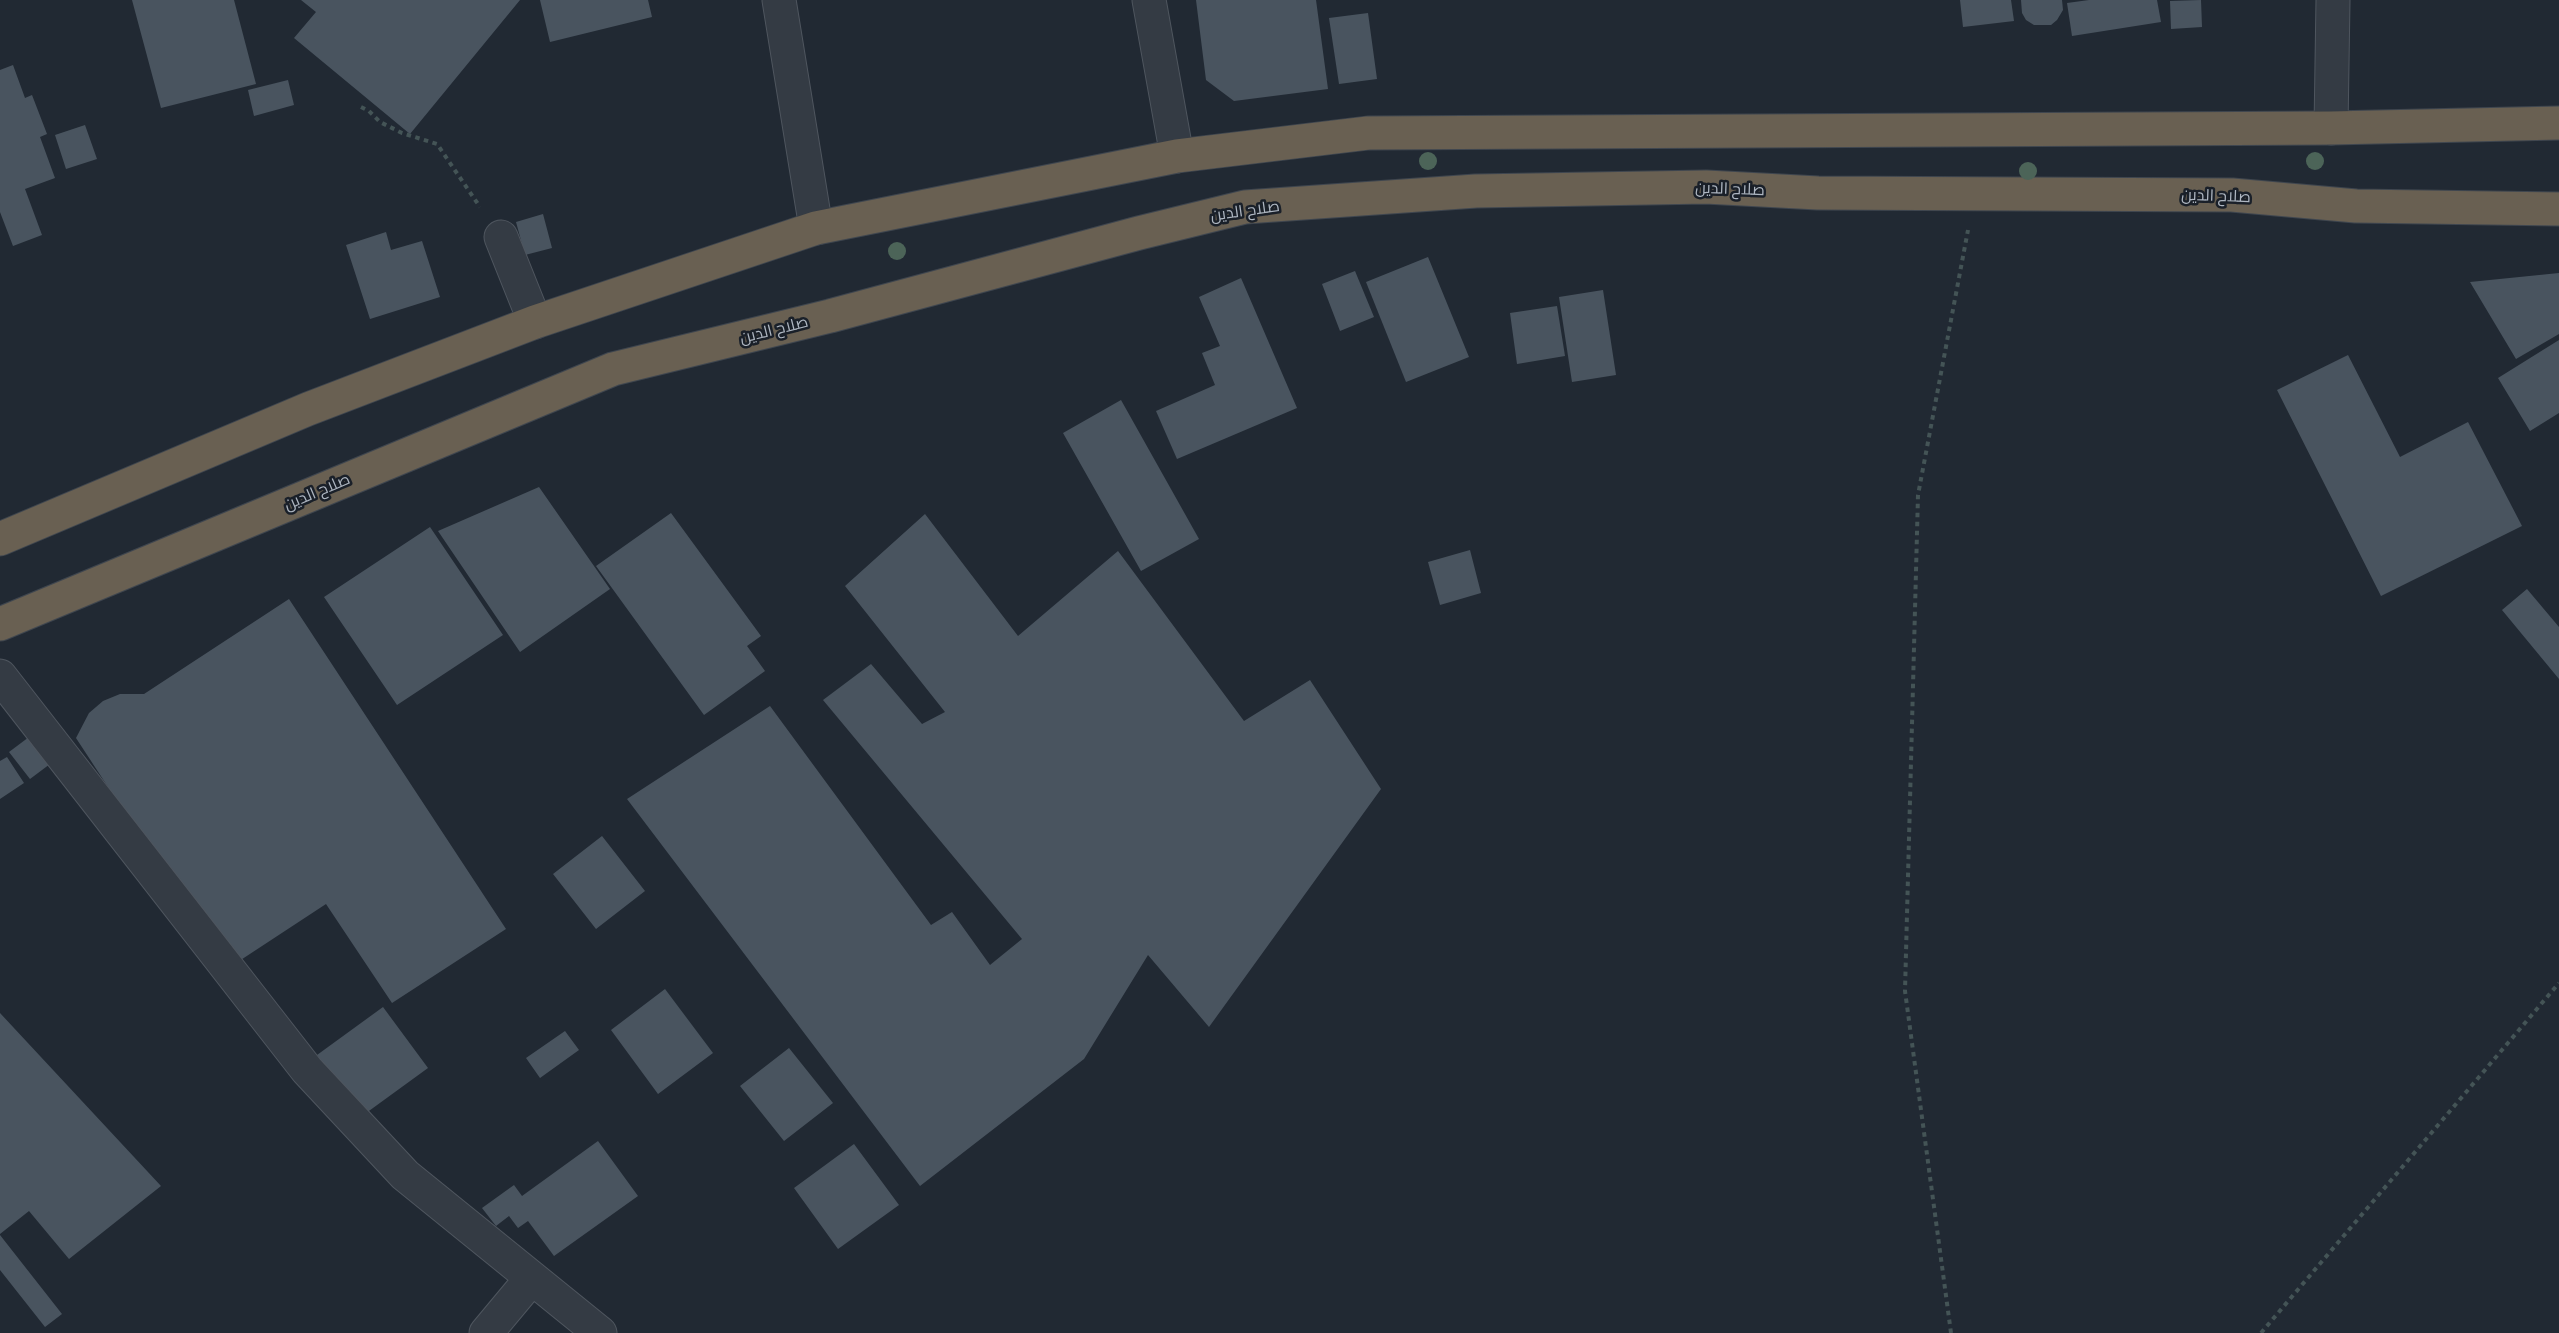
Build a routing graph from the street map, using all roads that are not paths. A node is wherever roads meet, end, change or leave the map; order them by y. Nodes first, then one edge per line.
1 (779, 0) edge
2 (1149, 0) edge
3 (2333, 0) edge
4 (2559, 123) edge
5 (2331, 128) junction
6 (1176, 156) junction
7 (2559, 208) edge
8 (816, 228) junction
9 (501, 237) road end
10 (535, 322) junction
11 (0, 539) edge
12 (0, 624) edge
13 (0, 676) edge
14 (531, 1279) junction
15 (486, 1333) edge
16 (600, 1333) edge

1 - 8 street
2 - 6 street
3 - 5 street
4 - 5 highway
5 - 6 highway
6 - 8 highway
7 - 12 highway, صلاح الدين
8 - 10 highway
9 - 10 street
10 - 11 highway
13 - 14 street
14 - 15 street
14 - 16 street

